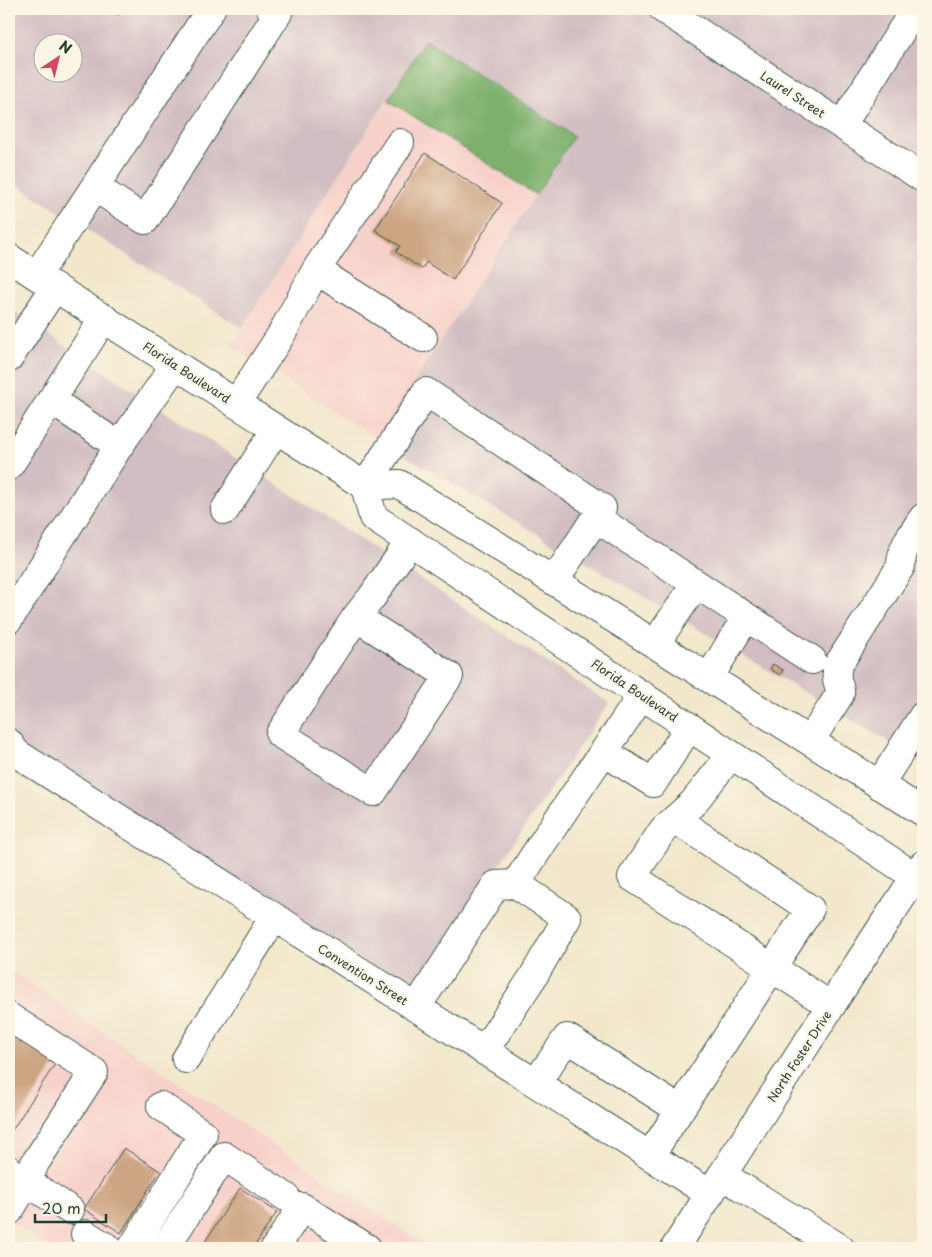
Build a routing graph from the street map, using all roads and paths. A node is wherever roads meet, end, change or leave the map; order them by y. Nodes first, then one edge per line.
1 (211, 9) edge
2 (271, 9) edge
3 (663, 9) edge
4 (915, 9) edge
5 (842, 125) junction
6 (400, 143) dead end
7 (923, 178) edge
8 (95, 187) junction
9 (9, 258) edge
10 (316, 270) junction
11 (46, 281) junction
12 (104, 318) junction
13 (423, 338) dead end
14 (9, 358) edge
15 (175, 364) junction
16 (51, 400) junction
17 (236, 404) junction
18 (276, 429) junction
19 (119, 446) junction
20 (9, 466) edge
21 (365, 486) junction
22 (225, 510) dead end
23 (596, 518) junction
24 (923, 518) edge
25 (410, 542) junction
26 (554, 581) junction
27 (696, 584) junction
28 (356, 617) junction
29 (746, 617) junction
30 (9, 619) edge
31 (655, 644) junction
32 (812, 660) dead end
33 (709, 678) junction
34 (642, 695) junction
35 (923, 716) edge
36 (689, 727) junction
37 (810, 741) junction
38 (12, 748) edge
39 (604, 752) junction
40 (731, 754) junction
41 (879, 785) junction
42 (923, 812) edge
43 (676, 819) junction
44 (921, 875) edge
45 (516, 884) junction
46 (274, 917) junction
47 (772, 968) junction
48 (831, 1006) junction
49 (416, 1008) junction
50 (9, 1017) edge
51 (484, 1050) junction
52 (186, 1059) dead end
53 (536, 1083) junction
54 (161, 1106) dead end
55 (680, 1110) junction
56 (650, 1156) junction
57 (18, 1176) edge
58 (716, 1184) junction
59 (286, 1197) dead end
60 (70, 1210) dead end
61 (9, 1211) edge
62 (85, 1234) dead end
63 (805, 1239) edge
64 (108, 1248) edge
65 (132, 1248) edge
66 (165, 1248) edge
67 (276, 1248) edge
68 (367, 1248) edge
69 (675, 1248) edge
70 (840, 1248) edge

1 - 8 main road
2 - 8 main road
3 - 5 main road, Laurel Street
4 - 5 main road
5 - 7 main road, Laurel Street
6 - 10 main road
8 - 11 main road
9 - 11 main road, Florida Boulevard
10 - 13 main road
10 - 17 main road
11 - 12 main road, Florida Boulevard
11 - 14 main road
12 - 15 main road, Florida Boulevard
12 - 16 main road
15 - 17 main road, Florida Boulevard
15 - 19 main road
16 - 19 main road
16 - 20 main road
17 - 18 main road, Florida Boulevard
18 - 21 main road, Florida Boulevard
18 - 22 main road
19 - 30 main road
21 - 23 main road
21 - 25 main road, Florida Boulevard
21 - 26 main road
23 - 26 main road
23 - 27 main road
24 - 37 main road
25 - 28 main road
25 - 34 main road, Florida Boulevard
26 - 31 main road
27 - 29 main road
27 - 31 main road
28 - 28 main road
29 - 32 main road
29 - 33 main road
31 - 33 main road
33 - 37 main road
34 - 36 main road, Florida Boulevard
34 - 39 main road
35 - 41 main road
36 - 39 main road
36 - 40 main road, Florida Boulevard
37 - 41 main road
38 - 46 main road, Convention Street
39 - 45 main road
40 - 43 main road
40 - 44 main road, Florida Boulevard
41 - 42 main road
43 - 47 main road
43 - 47 main road
44 - 48 main road, North Foster Drive
45 - 49 main road
45 - 51 main road
46 - 49 main road, Convention Street
46 - 52 main road
47 - 48 main road
47 - 55 main road
48 - 58 main road, North Foster Drive
49 - 51 main road, Convention Street
50 - 57 main road
51 - 53 main road, Convention Street
53 - 55 main road
53 - 56 main road, Convention Street
54 - 65 main road
55 - 56 main road
56 - 58 main road, Convention Street
57 - 60 main road
57 - 61 main road
58 - 63 main road, Convention Street
58 - 69 main road, North Foster Drive
59 - 66 main road
62 - 64 main road
63 - 70 main road, Convention Street
67 - 68 main road

